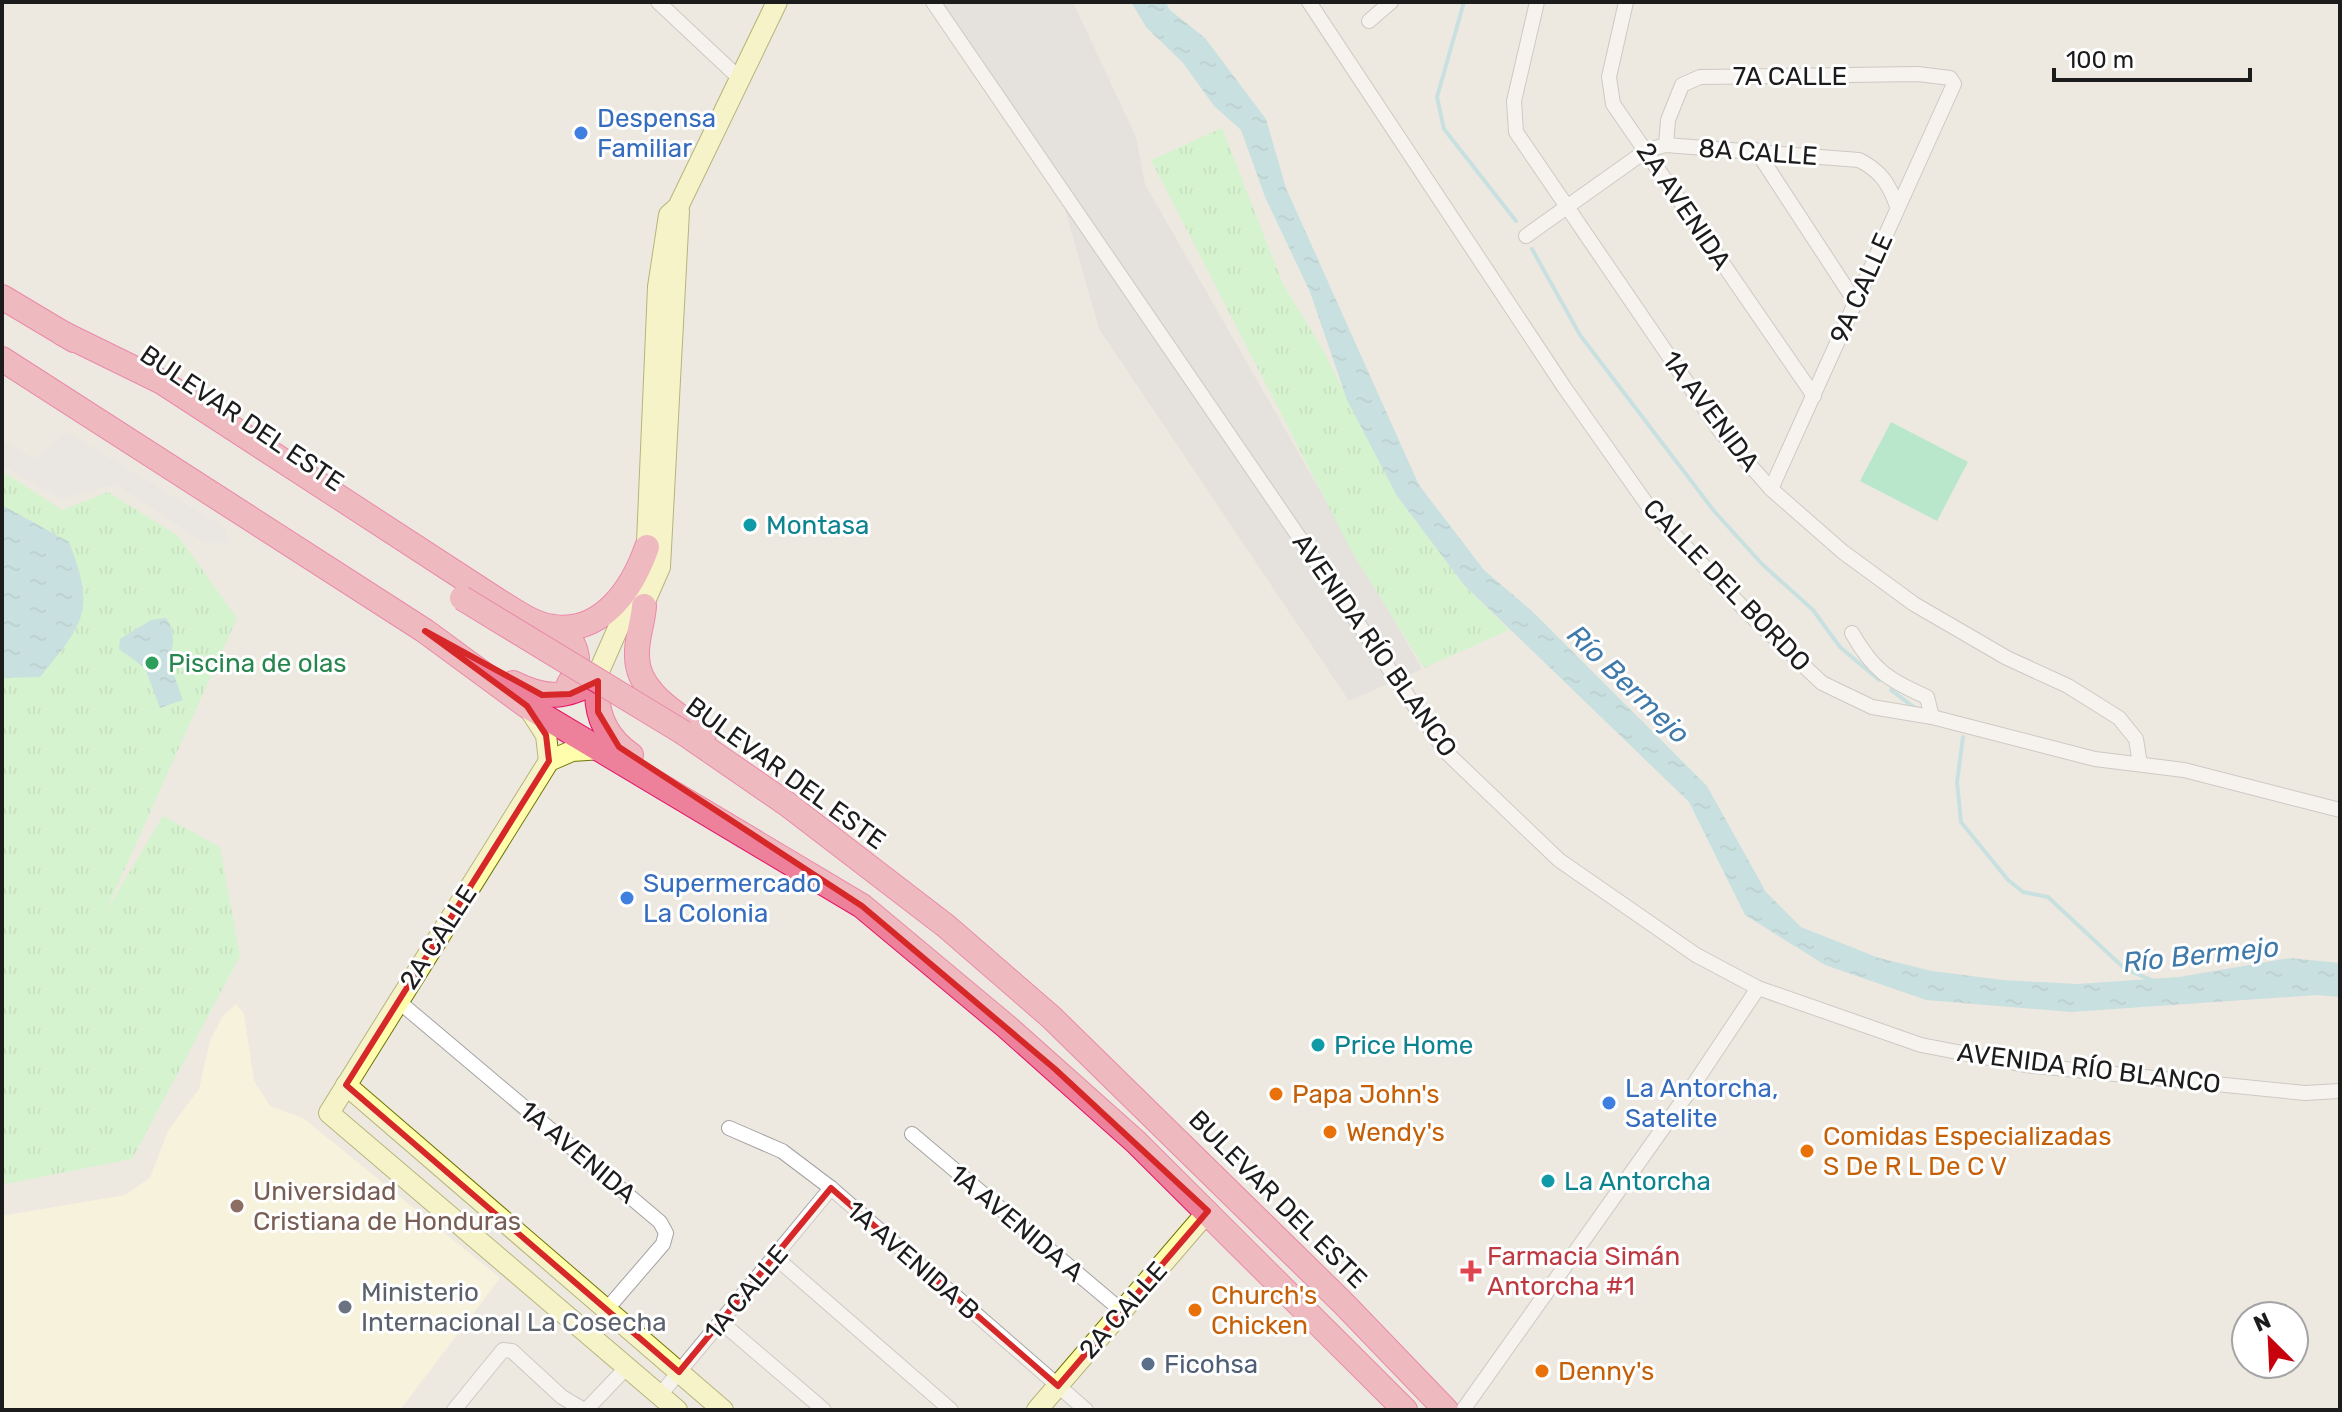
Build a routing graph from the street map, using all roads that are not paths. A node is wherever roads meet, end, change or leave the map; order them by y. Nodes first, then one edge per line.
1 (658, 2) edge
2 (777, 2) edge
3 (933, 2) edge
4 (1309, 2) edge
5 (1391, 2) edge
6 (1537, 2) edge
7 (1626, 2) edge
8 (1369, 21) dead end
9 (738, 77) junction
10 (1953, 89) joint
11 (1666, 145) junction
12 (1647, 150) junction
13 (1756, 150) junction
14 (1568, 206) junction
15 (1897, 206) junction
16 (678, 207) junction
17 (1526, 236) dead end
18 (2, 297) edge
19 (1854, 300) junction
20 (62, 333) junction
21 (2, 359) edge
22 (1814, 396) junction
23 (1771, 489) junction
24 (647, 547) junction
25 (644, 606) junction
26 (559, 628) junction
27 (425, 631) junction
28 (1852, 633) dead end
29 (598, 681) junction
30 (551, 697) junction
31 (527, 706) junction
32 (1932, 717) junction
33 (604, 749) junction
34 (549, 761) junction
35 (2140, 764) junction
36 (2340, 810) edge
37 (828, 885) junction
38 (1758, 988) junction
39 (404, 1006) junction
40 (1105, 1066) junction
41 (346, 1085) junction
42 (2340, 1091) edge
43 (729, 1128) dead end
44 (912, 1134) dead end
45 (831, 1188) junction
46 (1208, 1211) junction
47 (775, 1257) junction
48 (607, 1309) junction
49 (1122, 1311) junction
50 (721, 1322) junction
51 (627, 1367) junction
52 (679, 1372) junction
53 (1058, 1386) junction
54 (660, 1395) junction
55 (562, 1397) junction
56 (454, 1410) edge
57 (551, 1410) edge
58 (585, 1410) edge
59 (677, 1410) edge
60 (723, 1410) edge
61 (824, 1410) edge
62 (951, 1410) edge
63 (1037, 1410) edge
64 (1086, 1410) edge
65 (1405, 1410) edge
66 (1446, 1410) edge
67 (1463, 1410) edge

1 - 9 street
2 - 9 street
3 - 38 street, AVENIDA RÍO BLANCO
4 - 32 street, CALLE DEL BORDO
5 - 8 street
6 - 14 street, 1A AVENIDA
7 - 12 street, 2A AVENIDA
9 - 16 street
10 - 11 street, 7A CALLE
10 - 15 street, 9A CALLE
11 - 12 street, 8A CALLE
11 - 13 street, 8A CALLE
12 - 14 street, 8A CALLE
12 - 22 street, 2A AVENIDA
13 - 15 street, 8A CALLE
13 - 19 street
14 - 17 street, 8A CALLE
14 - 23 street, 1A AVENIDA
15 - 19 street, 9A CALLE
16 - 24 street
16 - 25 street
18 - 20 highway, BULEVAR DEL ESTE
19 - 22 street, 9A CALLE
20 - 26 highway
20 - 40 highway, BULEVAR DEL ESTE, bridge
21 - 27 highway
22 - 23 street, 9A CALLE
23 - 35 street, 1A AVENIDA
24 - 26 highway
24 - 29 street
25 - 29 street
25 - 40 highway
26 - 30 highway
27 - 30 highway
27 - 31 highway
28 - 32 street
29 - 30 highway
29 - 37 highway
31 - 33 highway
31 - 34 street
32 - 35 street, CALLE DEL BORDO
33 - 34 street
33 - 37 highway
34 - 39 street, 2A CALLE
35 - 36 street, CALLE DEL BORDO
37 - 46 highway
38 - 42 street, AVENIDA RÍO BLANCO
38 - 67 street
39 - 41 street, 2A CALLE
39 - 48 street, 1A AVENIDA
40 - 66 highway, BULEVAR DEL ESTE
41 - 48 street
41 - 51 street, 2A CALLE
43 - 45 street, 1A AVENIDA B
44 - 49 street, 1A AVENIDA A
45 - 47 street, 1A CALLE
45 - 53 street, 1A AVENIDA B
46 - 49 street, 2A CALLE
46 - 65 highway
47 - 50 street, 1A CALLE
47 - 62 street
48 - 52 street
49 - 53 street, 2A CALLE
50 - 52 street, 1A CALLE
50 - 61 street
51 - 54 street
51 - 58 street
52 - 54 street, 1A CALLE
52 - 60 street
53 - 63 street, 2A CALLE
53 - 64 street, 1A AVENIDA B
54 - 59 street
55 - 56 street
55 - 57 street
55 - 58 street

